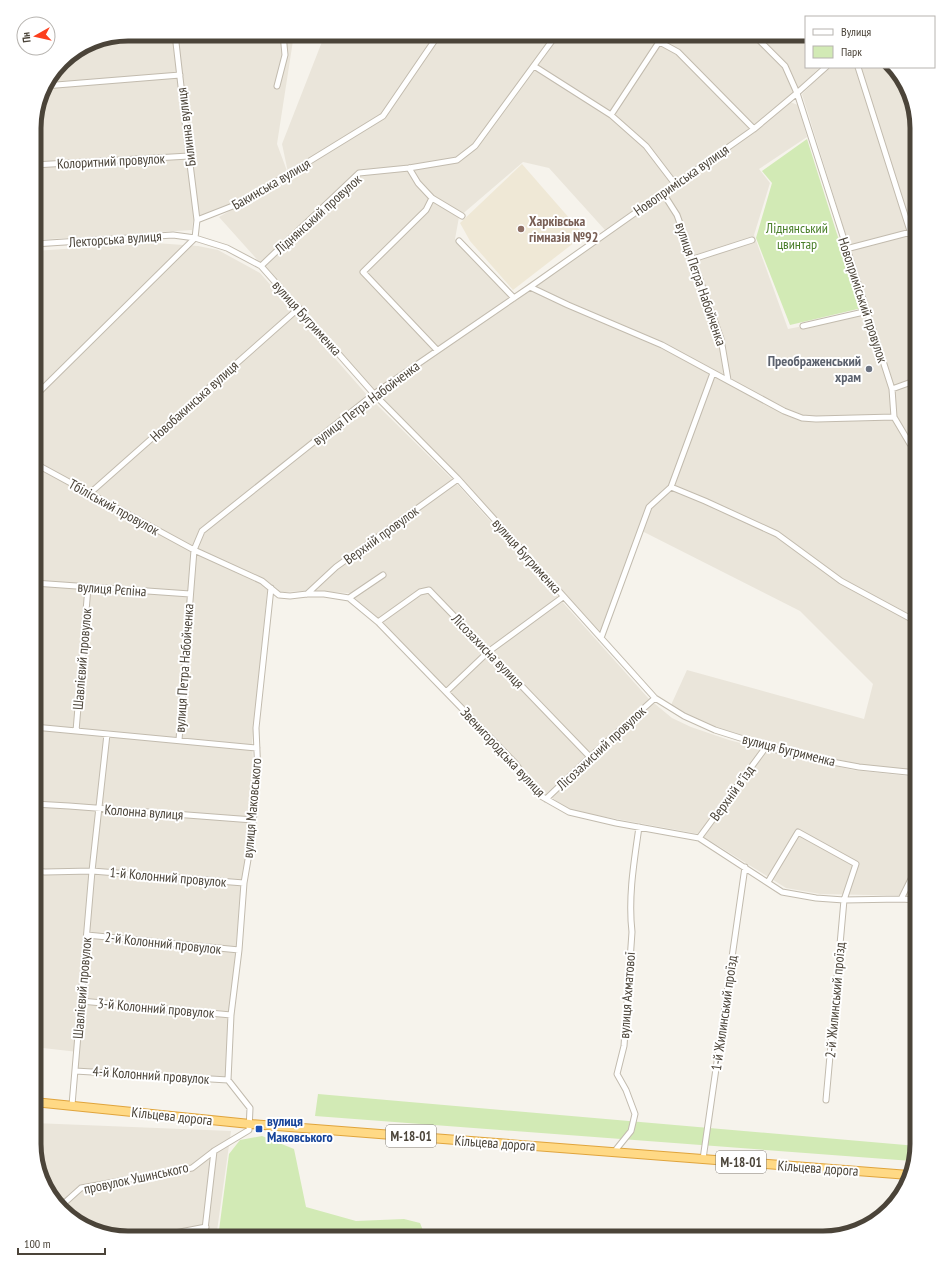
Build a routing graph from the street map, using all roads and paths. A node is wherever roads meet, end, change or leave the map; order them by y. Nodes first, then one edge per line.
1 (176, 41) edge
2 (283, 41) edge
3 (434, 41) edge
4 (553, 41) edge
5 (760, 41) edge
6 (658, 42) joint
7 (534, 66) junction
8 (825, 68) edge
9 (858, 68) edge
10 (180, 76) junction
11 (52, 85) edge
12 (277, 86) dead end
13 (797, 93) junction
14 (611, 115) junction
15 (754, 129) junction
16 (189, 156) junction
17 (41, 165) edge
18 (409, 168) junction
19 (675, 184) junction
20 (663, 193) junction
21 (432, 198) junction
22 (462, 216) dead end
23 (197, 220) junction
24 (910, 229) edge
25 (910, 232) edge
26 (195, 238) junction
27 (752, 240) dead end
28 (459, 241) dead end
29 (41, 244) edge
30 (846, 249) junction
31 (693, 259) junction
32 (261, 266) junction
33 (530, 286) junction
34 (514, 298) junction
35 (299, 308) junction
36 (868, 311) junction
37 (803, 326) dead end
38 (437, 350) junction
39 (714, 373) junction
40 (728, 380) junction
41 (910, 383) edge
42 (892, 389) junction
43 (41, 390) edge
44 (374, 394) junction
45 (894, 417) junction
46 (910, 444) edge
47 (41, 467) edge
48 (458, 479) junction
49 (671, 488) junction
50 (89, 494) junction
51 (194, 550) junction
52 (383, 575) dead end
53 (41, 584) edge
54 (88, 587) junction
55 (271, 588) junction
56 (190, 594) junction
57 (307, 594) junction
58 (563, 597) junction
59 (349, 598) junction
60 (910, 618) edge
61 (378, 622) junction
62 (601, 638) junction
63 (488, 652) junction
64 (446, 692) junction
65 (655, 698) junction
66 (41, 728) edge
67 (76, 731) junction
68 (107, 734) junction
69 (178, 740) junction
70 (766, 747) junction
71 (257, 748) junction
72 (590, 757) junction
73 (910, 773) edge
74 (546, 799) junction
75 (41, 804) edge
76 (99, 808) junction
77 (254, 820) junction
78 (639, 827) junction
79 (699, 838) junction
80 (744, 867) junction
81 (92, 871) junction
82 (41, 872) edge
83 (910, 880) edge
84 (768, 882) junction
85 (244, 883) junction
86 (901, 899) junction
87 (844, 900) junction
88 (910, 900) edge
89 (86, 935) junction
90 (239, 950) junction
91 (81, 1001) junction
92 (231, 1015) junction
93 (75, 1070) junction
94 (228, 1080) junction
95 (826, 1100) dead end
96 (41, 1103) edge
97 (72, 1106) junction
98 (250, 1124) junction
99 (214, 1151) junction
100 (614, 1152) junction
101 (703, 1159) junction
102 (904, 1175) edge
103 (64, 1203) edge
104 (206, 1227) junction
105 (185, 1231) edge
106 (205, 1231) edge

1 - 10 street, Билинна вулиця
2 - 12 street
3 - 23 street, Бакинська вулиця
4 - 7 street, Ліднянський провулок
5 - 13 street, Новоприміський провулок
6 - 14 street
6 - 15 street
7 - 14 street
7 - 18 street, Ліднянський провулок
8 - 13 street, Новоприміська вулиця
9 - 24 street
10 - 11 street
10 - 16 street, Билинна вулиця
13 - 15 street, Новоприміська вулиця
13 - 30 street, Новоприміський провулок
14 - 19 street
15 - 19 street, Новоприміська вулиця
16 - 17 street, Колоритний провулок
16 - 23 street, Билинна вулиця
18 - 21 street
18 - 32 street, Ліднянський провулок
19 - 20 street, Новоприміська вулиця
20 - 31 street, вулиця Петра Набойченка
20 - 33 street, Новоприміська вулиця
21 - 22 street
21 - 38 street
23 - 26 street
25 - 30 street
26 - 29 street, Лекторська вулиця
26 - 32 street, вулиця Бугрименка
26 - 43 street
27 - 31 street
28 - 34 street
30 - 36 street, Новоприміський провулок
31 - 40 street, вулиця Петра Набойченка
32 - 35 street, вулиця Бугрименка
33 - 34 street, вулиця Петра Набойченка
33 - 39 street
34 - 38 street, вулиця Петра Набойченка
35 - 44 street, вулиця Бугрименка
35 - 50 street, Новобакинська вулиця
36 - 37 street
36 - 42 street, Новоприміський провулок
38 - 44 street, вулиця Петра Набойченка
39 - 40 street
39 - 49 street
40 - 45 street
41 - 42 street
42 - 45 street, Новоприміський провулок
44 - 48 street, вулиця Бугрименка
44 - 51 street, вулиця Петра Набойченка
45 - 46 street
47 - 50 street, Тбіліський провулок
48 - 57 street, Верхній провулок
48 - 58 street, вулиця Бугрименка
49 - 60 street
49 - 62 street
50 - 51 street, Тбіліський провулок
51 - 55 street
51 - 56 street, вулиця Петра Набойченка
52 - 59 street
53 - 54 street, вулиця Рєпіна
54 - 56 street, вулиця Рєпіна
54 - 67 street, Шавлієвий провулок
55 - 57 street
55 - 71 street, вулиця Маковського
56 - 69 street, вулиця Петра Набойченка
57 - 59 street
58 - 62 street, вулиця Бугрименка
58 - 63 street
59 - 61 street, Звенигородська вулиця
61 - 63 street, Лісозахисна вулиця
61 - 64 street, Звенигородська вулиця
62 - 65 street, вулиця Бугрименка
63 - 64 street
63 - 72 street, Лісозахисна вулиця
64 - 74 street, Звенигородська вулиця
65 - 70 street, вулиця Бугрименка
65 - 72 street, Лісозахисний провулок
66 - 67 street, вулиця Маковського
67 - 68 street, вулиця Маковського
68 - 69 street, вулиця Маковського
68 - 76 street, Шавлієвий провулок
69 - 71 street, вулиця Маковського
70 - 73 street, вулиця Бугрименка
70 - 79 street, Верхній в'їзд
71 - 77 street, вулиця Маковського
72 - 74 street, Лісозахисний провулок
74 - 78 street, Звенигородська вулиця
75 - 76 street, Колонна вулиця
76 - 77 street, Колонна вулиця
76 - 81 street, Шавлієвий провулок
77 - 85 street, вулиця Маковського
78 - 79 street, Звенигородська вулиця
78 - 100 street, вулиця Ахматової
79 - 80 street, Звенигородська вулиця
80 - 84 street, Звенигородська вулиця
80 - 101 street, 1-й Жилинський проїзд
81 - 82 street
81 - 85 street, 1-й Колонний провулок
81 - 89 street, Шавлієвий провулок
83 - 86 street
84 - 87 street, Звенигородська вулиця
84 - 87 street, 2-й Жилинський проїзд
85 - 90 street, вулиця Маковського
86 - 87 street, Звенигородська вулиця
86 - 88 street, Звенигородська вулиця
87 - 95 street, 2-й Жилинський проїзд
89 - 90 street, 2-й Колонний провулок
89 - 91 street, Шавлієвий провулок
90 - 92 street, вулиця Маковського
91 - 92 street, 3-й Колонний провулок
91 - 93 street, Шавлієвий провулок
92 - 94 street, вулиця Маковського
93 - 94 street, 4-й Колонний провулок
93 - 97 street, Шавлієвий провулок
94 - 98 street
96 - 97 highway, Кільцева дорога / М-18-01
97 - 98 highway, Кільцева дорога / М-18-01
98 - 99 street, провулок Ушинського
98 - 100 highway, Кільцева дорога / М-18-01
99 - 103 street, провулок Ушинського
99 - 104 street
100 - 101 highway, Кільцева дорога / М-18-01
101 - 102 highway, Кільцева дорога / М-18-01
104 - 105 street
104 - 106 street

